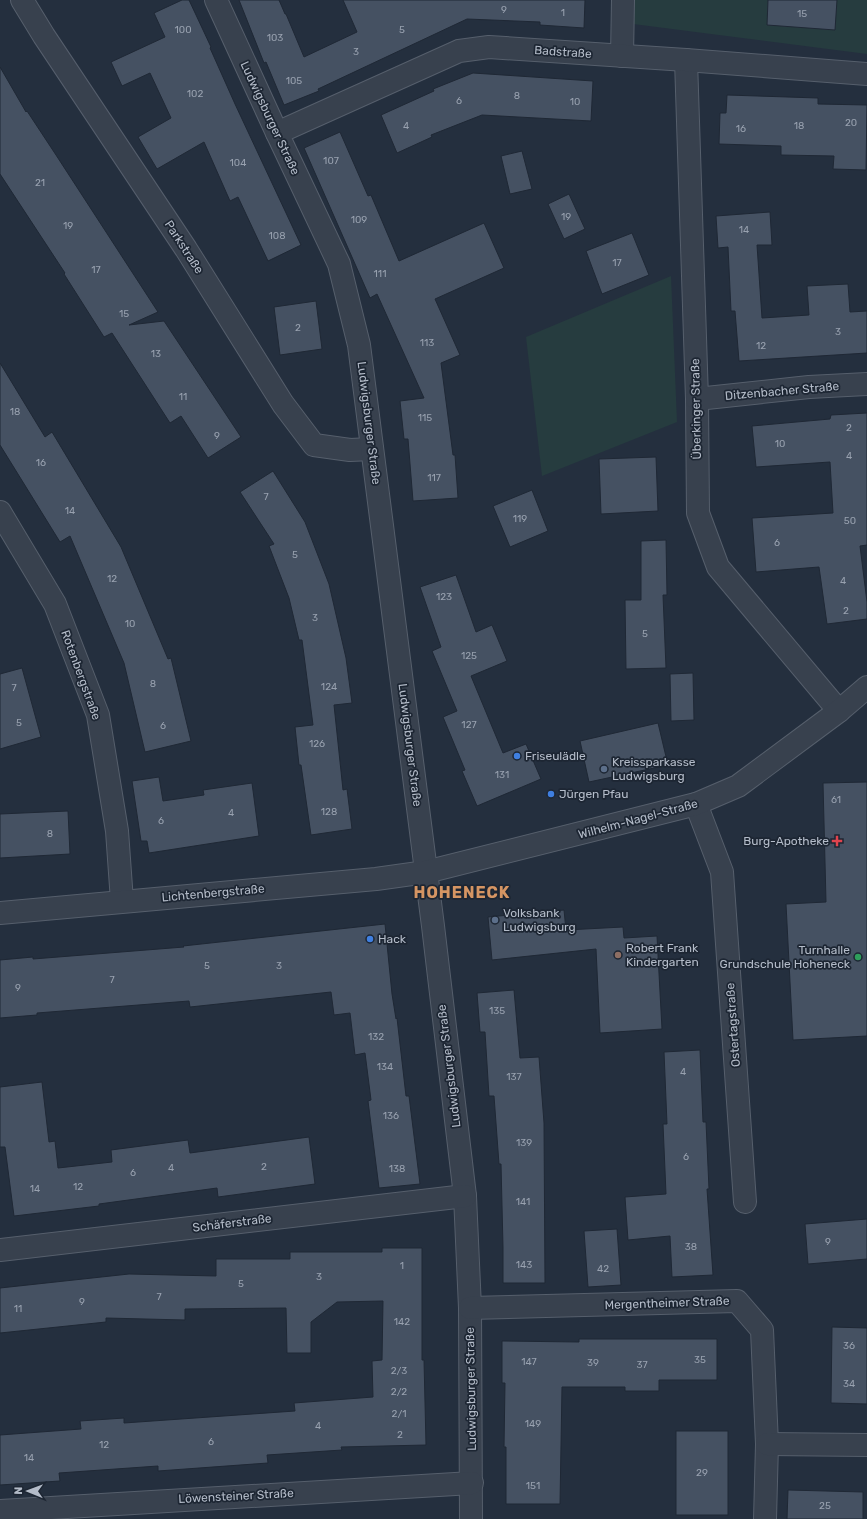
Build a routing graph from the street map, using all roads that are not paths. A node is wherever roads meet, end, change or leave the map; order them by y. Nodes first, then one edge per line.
1 (22, 0) edge
2 (216, 0) edge
3 (623, 0) edge
4 (622, 56) junction
5 (686, 60) junction
6 (867, 74) edge
7 (277, 133) junction
8 (867, 384) edge
9 (696, 399) junction
10 (372, 449) junction
11 (0, 512) edge
12 (867, 687) edge
13 (839, 711) junction
14 (696, 804) junction
15 (426, 872) junction
16 (122, 901) junction
17 (0, 913) edge
18 (465, 1196) junction
19 (745, 1202) dead end
20 (0, 1250) edge
21 (470, 1308) junction
22 (767, 1444) junction
23 (867, 1445) edge
24 (472, 1483) junction
25 (0, 1511) edge
26 (471, 1519) edge
27 (765, 1519) edge

1 - 10 street, Parkstraße
2 - 7 street, Ludwigsburger Straße
3 - 4 street
4 - 5 street, Badstraße
4 - 7 street, Badstraße
5 - 6 street, Badstraße
5 - 9 street, Überkinger Straße
7 - 10 street, Ludwigsburger Straße
8 - 9 street, Ditzenbacher Straße
9 - 13 street, Überkinger Straße
10 - 15 street, Ludwigsburger Straße
11 - 16 street, Rotenbergstraße
12 - 13 street, Wilhelm-Nagel-Straße
13 - 14 street, Wilhelm-Nagel-Straße
14 - 15 street, Wilhelm-Nagel-Straße
14 - 19 street, Ostertagstraße
15 - 16 street, Lichtenbergstraße
15 - 18 street, Ludwigsburger Straße
16 - 17 street, Lichtenbergstraße
18 - 20 street, Schäferstraße
18 - 21 street, Ludwigsburger Straße
21 - 22 street, Mergentheimer Straße
21 - 24 street, Ludwigsburger Straße
22 - 23 street
22 - 27 street, Mergentheimer Straße
24 - 25 street, Löwensteiner Straße
24 - 26 street, Ludwigsburger Straße

